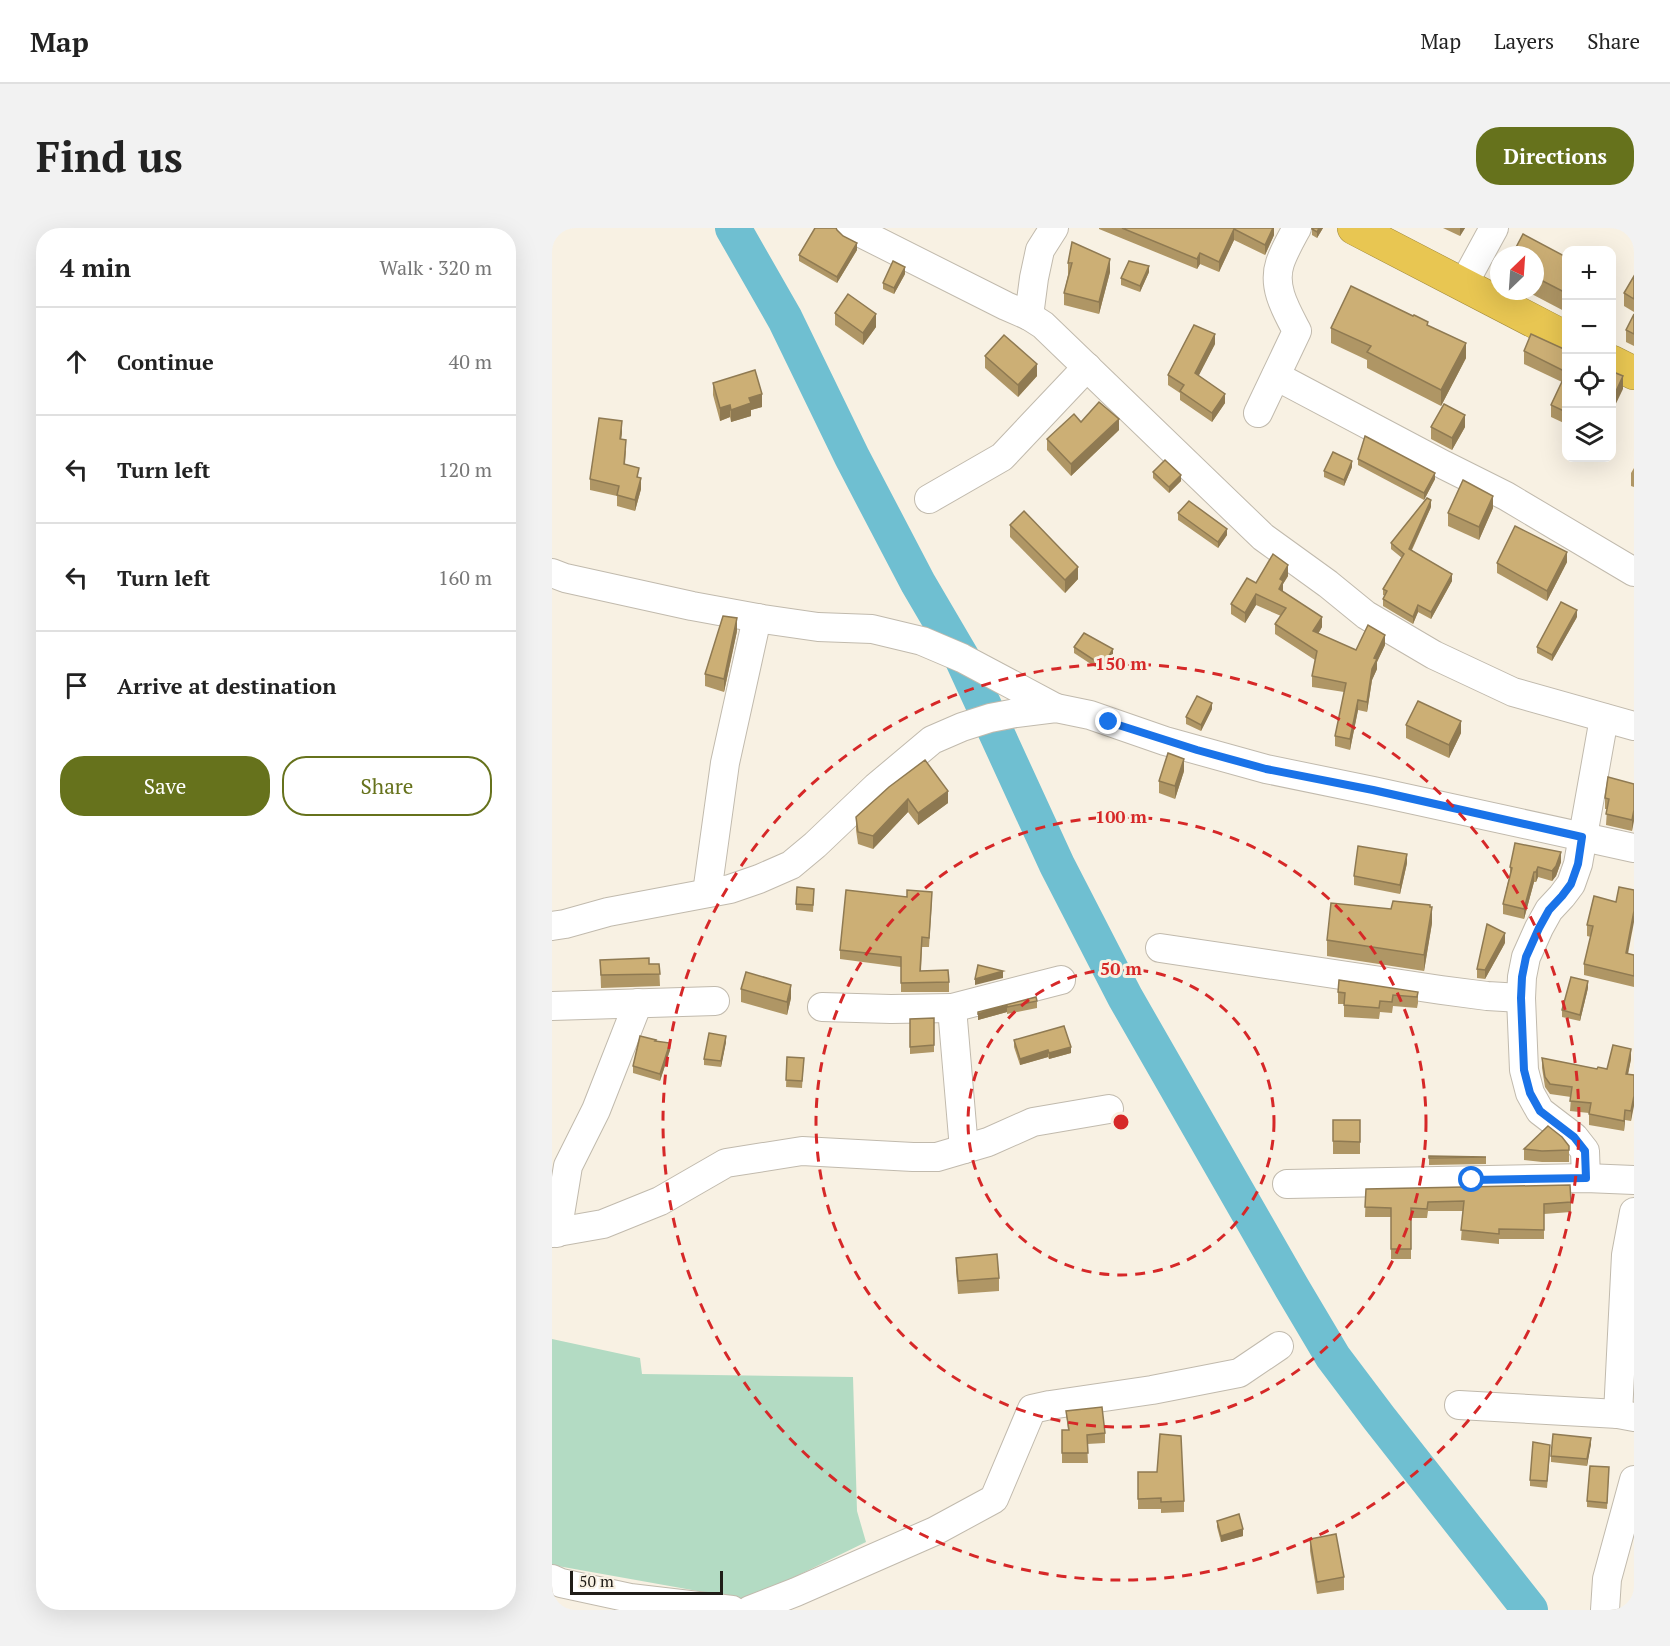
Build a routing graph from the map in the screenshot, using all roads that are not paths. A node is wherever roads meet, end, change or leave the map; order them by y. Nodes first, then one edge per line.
1 (851, 228) edge
2 (1054, 228) edge
3 (1297, 228) edge
4 (1494, 228) edge
5 (1365, 231) edge
6 (1463, 285) junction
7 (1029, 316) junction
8 (1562, 336) edge
9 (1616, 364) edge
10 (1087, 368) junction
11 (1634, 373) edge
12 (1276, 376) junction
13 (1258, 413) dead end
14 (929, 499) dead end
15 (1634, 572) edge
16 (552, 573) edge
17 (757, 618) junction
18 (1056, 708) junction
19 (1604, 718) junction
20 (1634, 726) edge
21 (1582, 837) junction
22 (1634, 848) edge
23 (707, 893) junction
24 (552, 926) edge
25 (1160, 948) dead end
26 (1061, 980) dead end
27 (1521, 998) junction
28 (715, 1000) dead end
29 (638, 1003) junction
30 (552, 1006) edge
31 (822, 1006) dead end
32 (952, 1008) junction
33 (1109, 1109) dead end
34 (964, 1149) junction
35 (1586, 1178) junction
36 (1634, 1180) edge
37 (1287, 1184) dead end
38 (1634, 1212) edge
39 (554, 1233) edge
40 (1279, 1346) dead end
41 (1459, 1405) dead end
42 (1626, 1415) edge
43 (1632, 1496) edge
44 (552, 1579) edge
45 (732, 1610) edge
46 (750, 1610) edge
47 (1605, 1610) edge

1 - 7 street
2 - 7 street
3 - 12 street
4 - 6 street
5 - 6 highway
6 - 8 highway
7 - 10 street
9 - 11 highway
10 - 14 street
10 - 19 street
12 - 13 street
12 - 15 street
16 - 17 street
17 - 18 street
17 - 23 street
18 - 21 street
18 - 23 street
19 - 20 street
19 - 21 street
21 - 22 street
21 - 27 street
23 - 24 street
25 - 27 street
26 - 32 street
27 - 35 street
28 - 29 street
29 - 30 street
29 - 39 street
31 - 32 street
32 - 34 street
33 - 34 street
34 - 39 street
35 - 36 street
35 - 37 street
38 - 42 street
40 - 46 street
41 - 42 street
43 - 47 street
44 - 45 street

